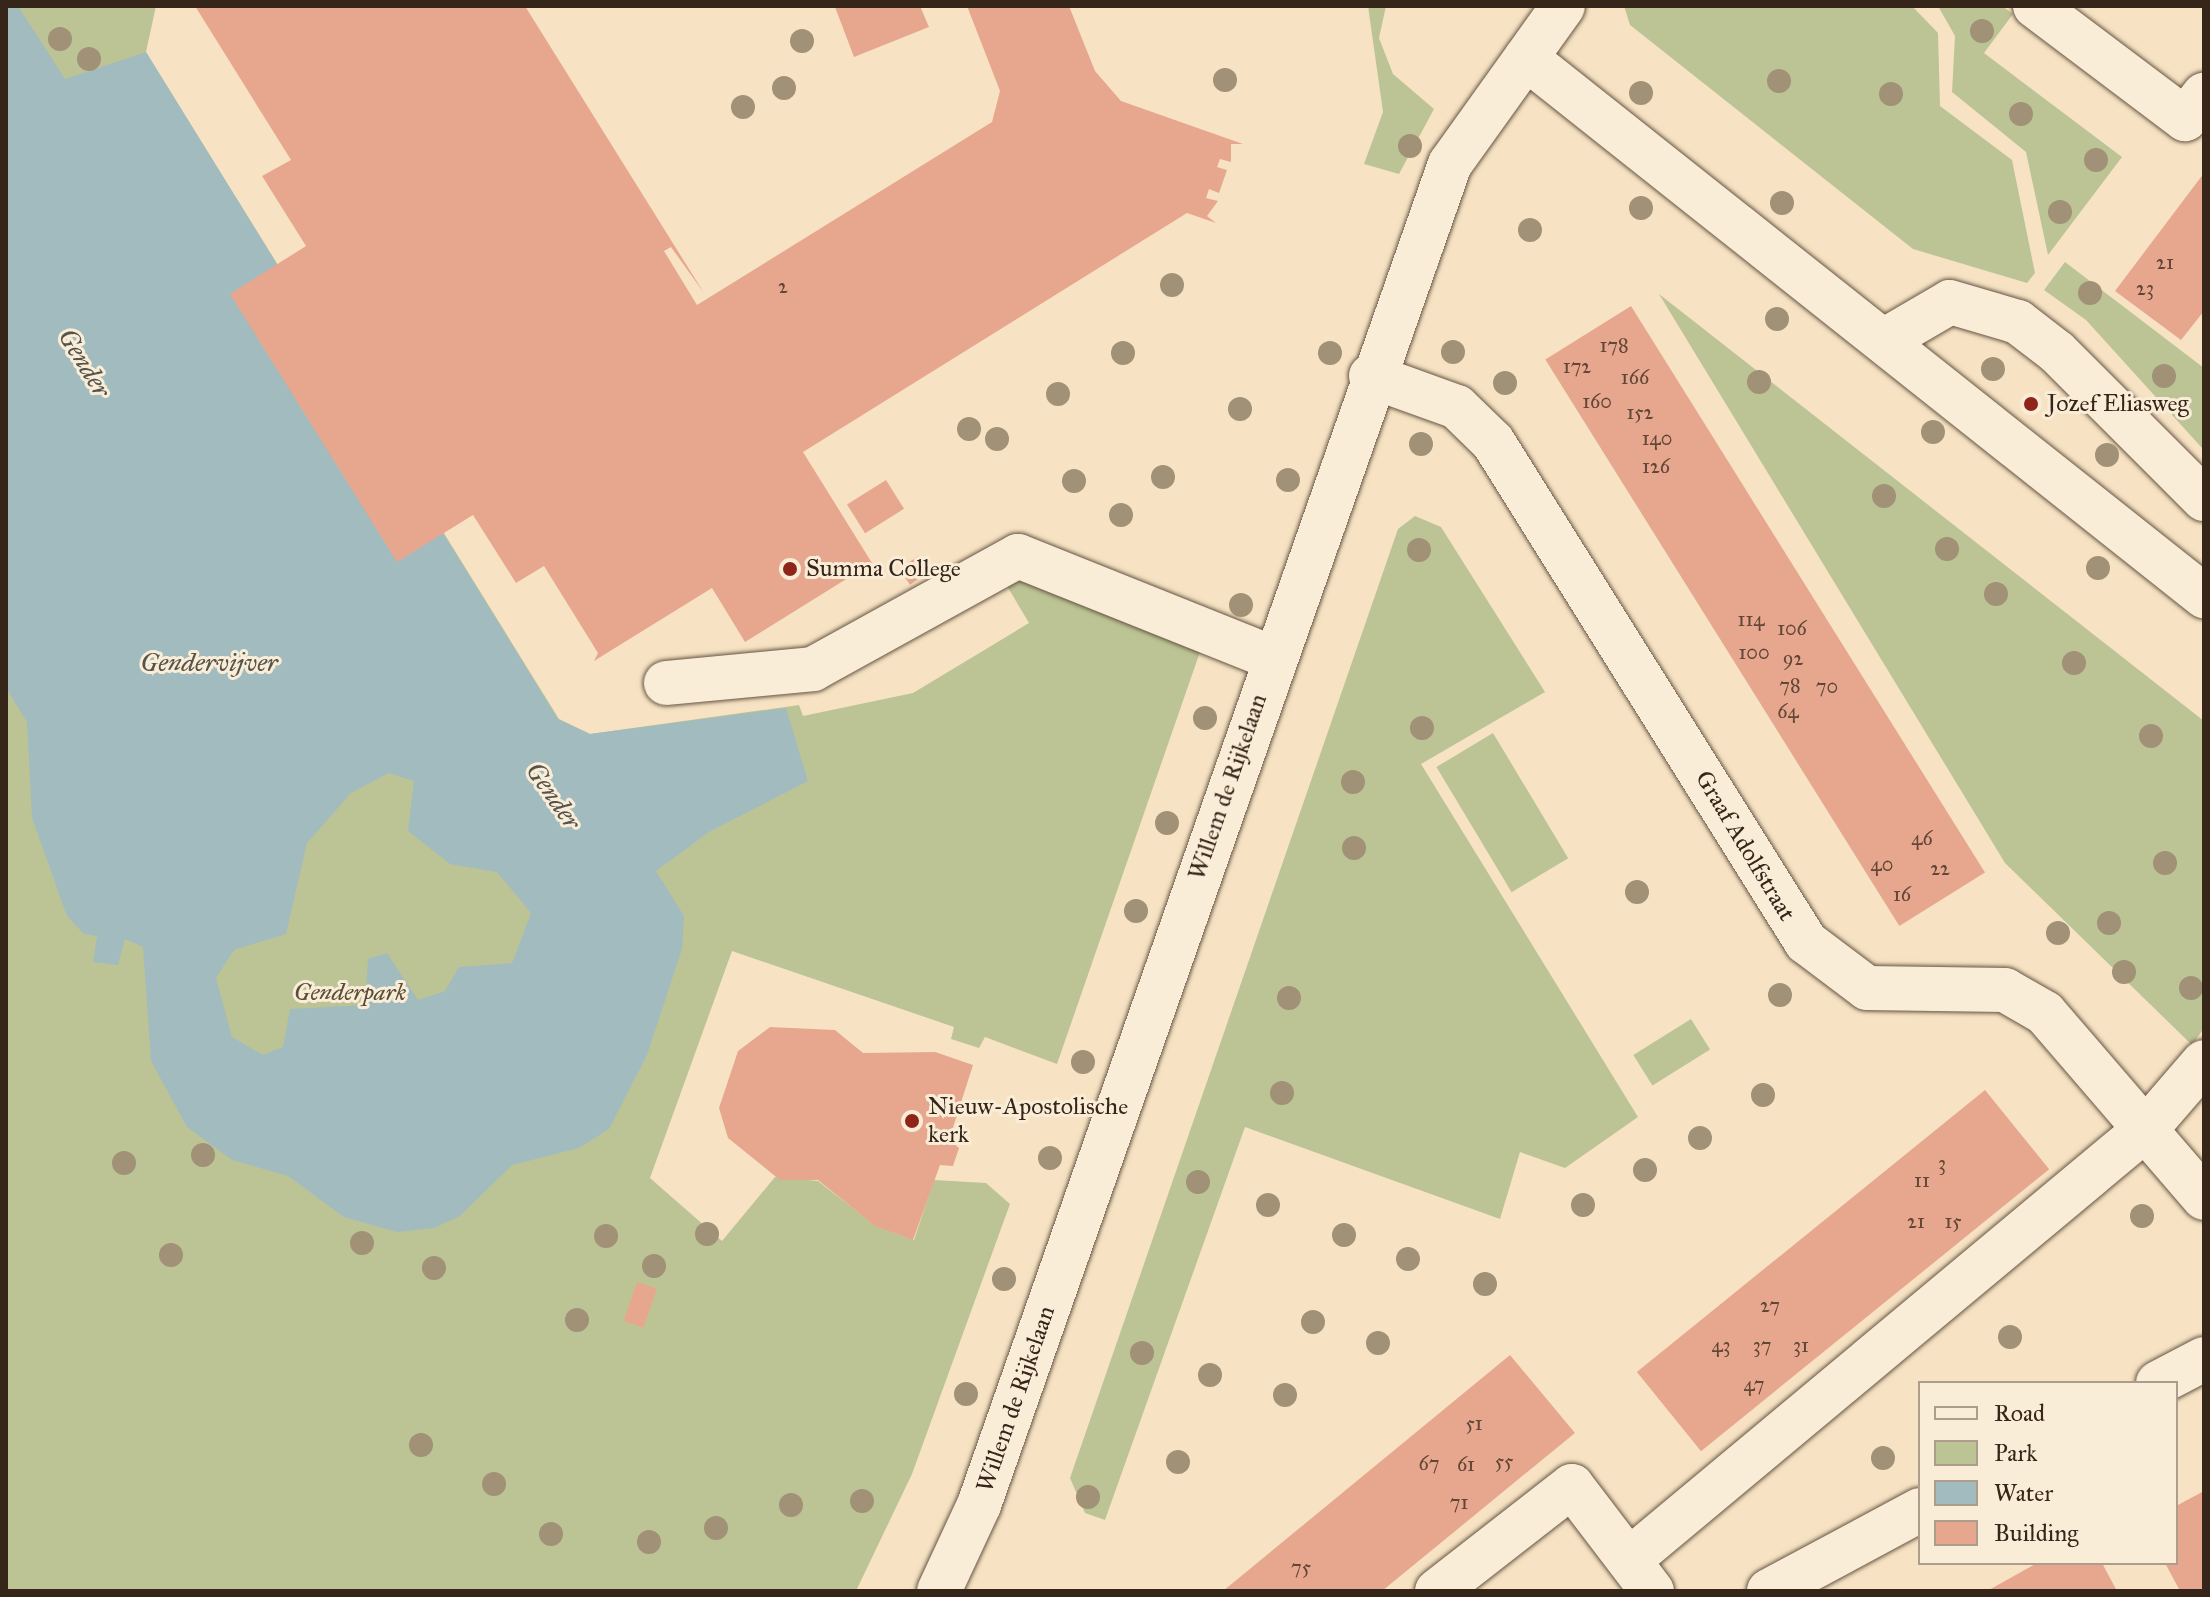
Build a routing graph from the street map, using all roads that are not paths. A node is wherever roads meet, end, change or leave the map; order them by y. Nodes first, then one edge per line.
1 (1563, 6) edge
2 (2035, 6) edge
3 (1526, 58) junction
4 (2204, 95) edge
5 (1885, 340) junction
6 (1371, 376) junction
7 (2204, 499) edge
8 (2204, 596) edge
9 (1273, 658) junction
10 (666, 683) dead end
11 (2204, 1062) edge
12 (2147, 1128) junction
13 (2204, 1198) edge
14 (2204, 1359) edge
15 (2162, 1381) edge
16 (1918, 1511) edge
17 (1640, 1576) edge
18 (939, 1591) edge
19 (1437, 1591) edge
20 (1769, 1591) edge

1 - 3 street, Willem de Rijkelaan
2 - 4 street
3 - 5 street
3 - 6 street, Willem de Rijkelaan
5 - 7 street
5 - 8 street
6 - 9 street, Willem de Rijkelaan
6 - 12 street, Graaf Adolfstraat
9 - 10 street
9 - 18 street, Willem de Rijkelaan
11 - 12 street
12 - 13 street, Graaf Adolfstraat
12 - 17 street
14 - 15 street
16 - 20 street
17 - 19 street

